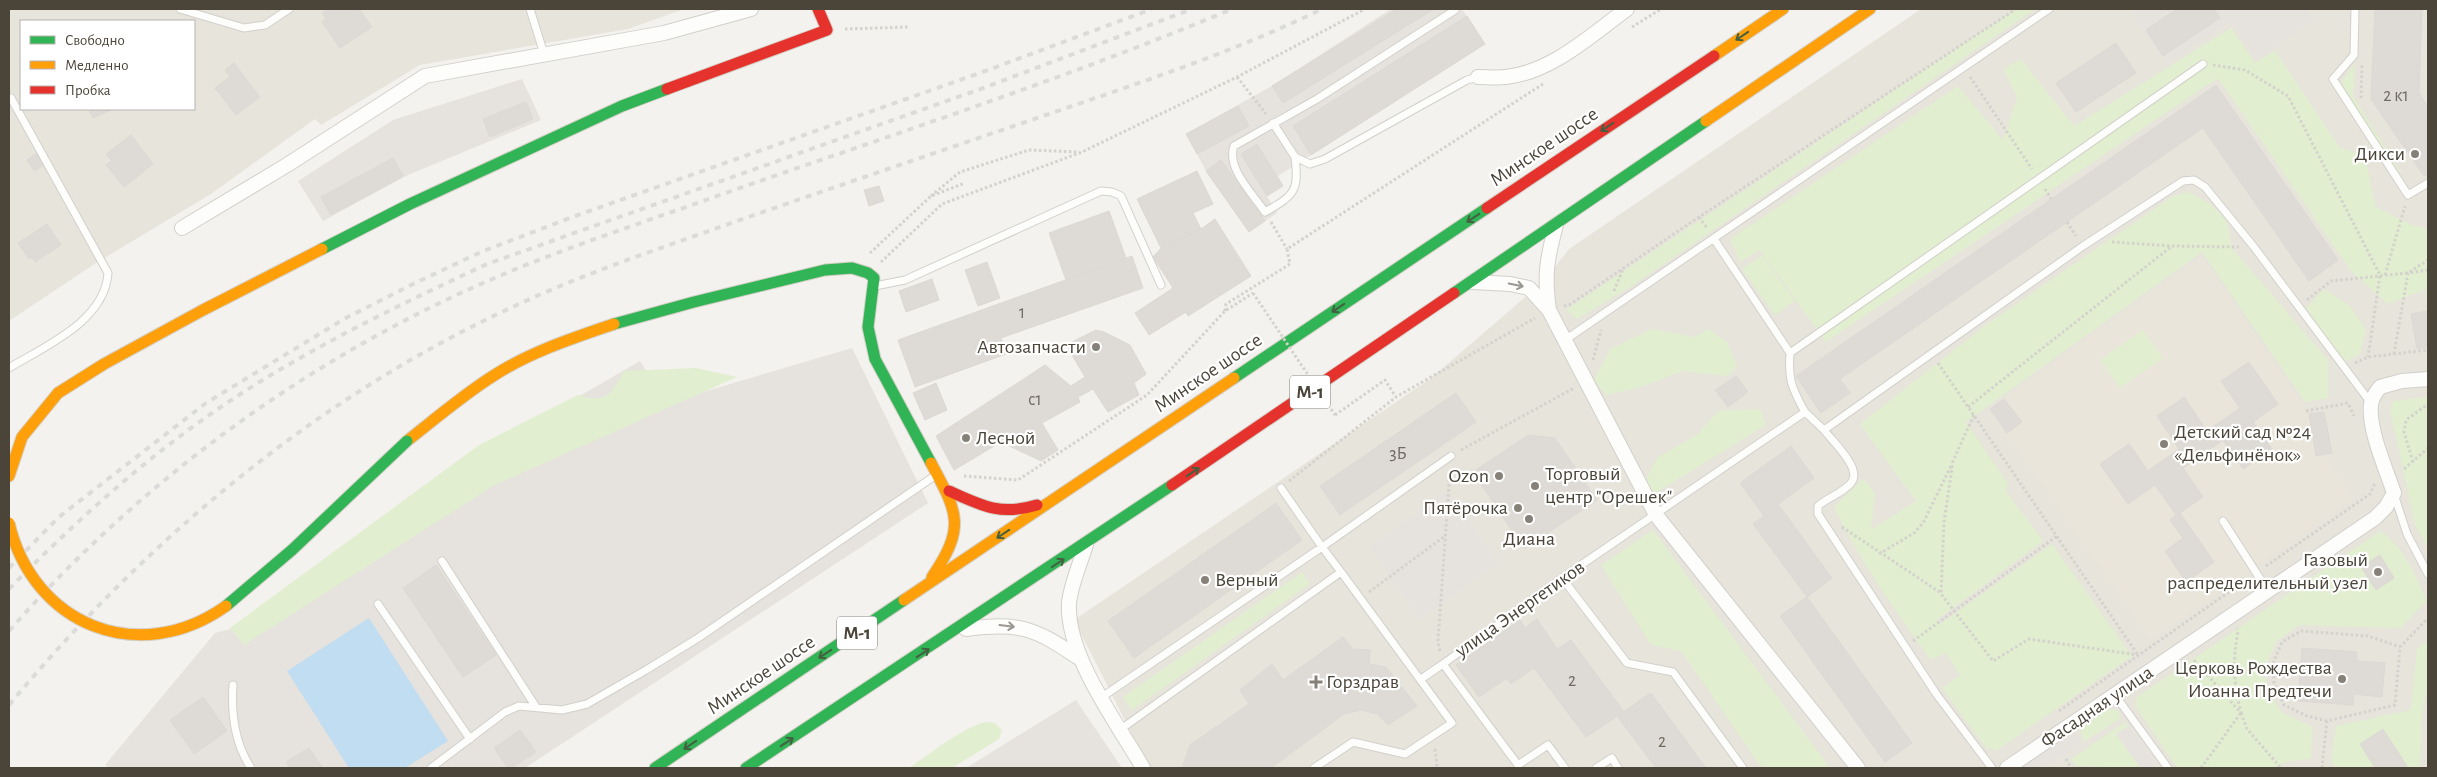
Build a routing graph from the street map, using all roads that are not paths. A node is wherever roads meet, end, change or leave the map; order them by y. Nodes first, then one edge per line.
1 (180, 9) edge
2 (289, 9) edge
3 (530, 9) edge
4 (751, 9) edge
5 (818, 9) edge
6 (1627, 9) edge
7 (1783, 9) edge
8 (1870, 9) edge
9 (2049, 9) edge
10 (2355, 9) edge
11 (1455, 10) dead end
12 (544, 54) junction
13 (2203, 64) road end
14 (1478, 77) joint
15 (11, 98) dead end
16 (1272, 123) junction
17 (1295, 157) junction
18 (2428, 184) edge
19 (1556, 225) junction
20 (182, 228) dead end
21 (1714, 239) junction
22 (1473, 282) junction
23 (1161, 285) dead end
24 (874, 286) junction
25 (1549, 310) junction
26 (1565, 340) junction
27 (1790, 354) junction
28 (9, 368) edge
29 (2428, 378) edge
30 (2371, 404) junction
31 (1805, 412) junction
32 (1824, 430) junction
33 (1451, 456) road end
34 (937, 474) junction
35 (9, 476) edge
36 (1281, 488) road end
37 (949, 491) junction
38 (2394, 493) junction
39 (1058, 496) junction
40 (1656, 515) junction
41 (2223, 521) dead end
42 (9, 522) edge
43 (1087, 544) junction
44 (1322, 547) junction
45 (442, 561) dead end
46 (1341, 572) junction
47 (2428, 574) edge
48 (1562, 578) junction
49 (923, 589) junction
50 (2268, 591) junction
51 (378, 604) dead end
52 (959, 630) junction
53 (1079, 658) junction
54 (1443, 664) junction
55 (1421, 679) junction
56 (232, 685) dead end
57 (2115, 695) junction
58 (1102, 697) junction
59 (536, 707) junction
60 (1121, 730) junction
61 (470, 739) junction
62 (251, 768) edge
63 (431, 768) edge
64 (655, 768) edge
65 (746, 768) edge
66 (1143, 768) edge
67 (1314, 768) edge
68 (1565, 768) edge
69 (1596, 768) edge
70 (1618, 768) edge
71 (1743, 768) edge
72 (1858, 768) edge
73 (1992, 768) edge
74 (2007, 768) edge
75 (2168, 768) edge

1 - 2 lane
3 - 12 lane
4 - 12 street
5 - 35 main road
6 - 14 street
7 -> 39 main road, Минское шоссе / М-1
8 - 19 main road, М-1
9 - 21 lane
10 - 18 lane
11 - 16 lane
12 - 20 street
13 - 27 lane
14 - 17 lane
15 - 28 lane
16 - 17 lane
16 - 17 lane
19 - 22 main road, М-1
19 - 25 street
21 - 26 lane
21 - 27 lane
22 -> 25 street
43 -> 22 main road, М-1
23 - 24 lane
24 - 34 main road
24 - 42 main road, bridge
25 - 26 street
26 - 40 street
27 - 31 lane
29 - 30 street
30 - 32 lane
30 - 38 street
31 - 32 lane
31 - 40 lane, улица Энергетиков
32 - 73 lane
33 - 44 lane
34 - 37 main road
34 - 59 lane
36 - 44 lane
37 - 39 main road
37 - 49 main road
38 - 47 lane
38 - 50 street, Фасадная улица
39 -> 49 main road, Минское шоссе / М-1
40 - 48 lane, улица Энергетиков
40 - 72 street
41 - 50 lane
52 -> 43 main road, М-1
43 - 53 street
44 - 46 lane
44 - 58 lane
45 - 59 lane
46 - 55 lane
46 - 60 lane
48 - 54 lane, улица Энергетиков
48 - 71 lane
49 -> 64 main road, Минское шоссе / М-1
50 - 57 street, Фасадная улица
51 - 61 lane
52 -> 53 street
65 -> 52 main road, М-1
53 - 58 street
54 - 55 lane
54 - 68 lane, улица Энергетиков
55 - 67 lane
56 - 62 lane
57 - 74 street, Фасадная улица
57 - 75 lane
58 - 60 street
59 - 61 lane
60 - 66 street
61 - 63 lane
69 - 70 lane

